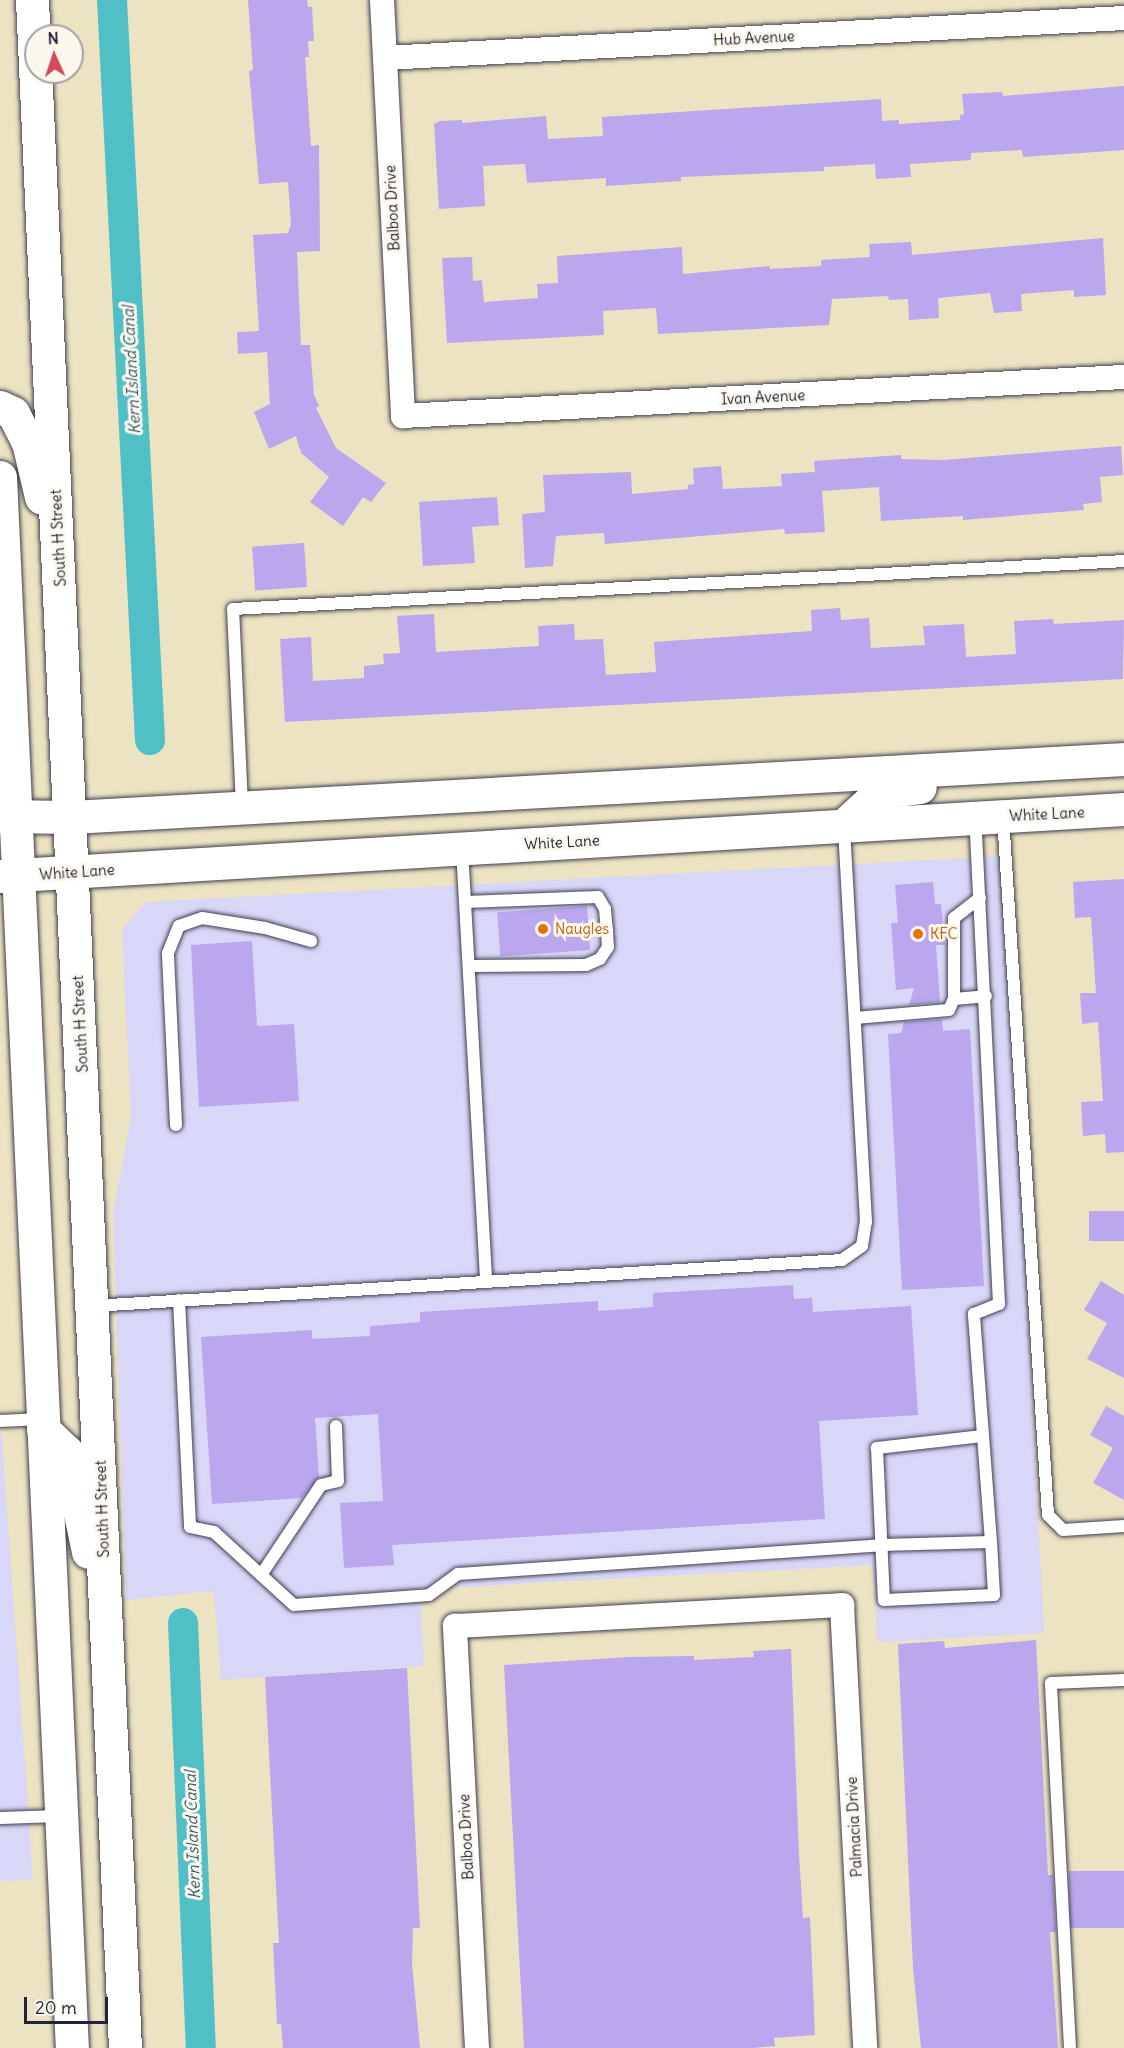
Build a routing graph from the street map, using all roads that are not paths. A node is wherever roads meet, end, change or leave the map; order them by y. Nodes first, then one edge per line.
1 (382, 0) edge
2 (31, 10) edge
3 (1124, 18) edge
4 (385, 58) junction
5 (1124, 377) edge
6 (0, 407) edge
7 (403, 416) joint
8 (0, 477) edge
9 (1124, 561) edge
10 (60, 583) junction
11 (3, 604) edge
12 (6, 720) edge
13 (1119, 759) edge
14 (242, 806) junction
15 (1124, 809) edge
16 (8, 816) edge
17 (71, 817) junction
18 (989, 817) junction
19 (844, 825) junction
20 (462, 848) junction
21 (74, 872) junction
22 (9, 876) edge
23 (980, 898) junction
24 (466, 902) junction
25 (311, 941) dead end
26 (471, 966) junction
27 (986, 996) junction
28 (954, 999) junction
29 (855, 1018) junction
30 (176, 1125) dead end
31 (486, 1281) junction
32 (179, 1300) junction
33 (93, 1306) junction
34 (0, 1421) edge
35 (43, 1424) junction
36 (336, 1426) dead end
37 (983, 1436) junction
38 (1124, 1526) edge
39 (991, 1542) junction
40 (881, 1545) junction
41 (261, 1575) junction
42 (455, 1626) joint
43 (108, 1645) junction
44 (1124, 1680) edge
45 (60, 1816) junction
46 (0, 1818) edge
47 (72, 2048) edge
48 (125, 2048) edge
49 (477, 2048) edge
50 (865, 2048) edge
51 (1071, 2048) edge

1 - 4 street, Balboa Drive
2 - 10 street, South H Street
3 - 4 street, Hub Avenue
4 - 7 street, Balboa Drive
5 - 7 street, Ivan Avenue
6 - 10 street
8 - 11 street
9 - 14 lane
10 - 17 street, South H Street
11 - 12 street
12 - 16 street
13 - 14 street
13 - 19 street
14 - 17 street
15 - 18 street, White Lane
16 - 17 street
16 - 22 street
17 - 21 street, South H Street
18 - 19 street, White Lane
18 - 23 lane
18 - 38 lane
19 - 20 street, White Lane
19 - 29 lane
20 - 21 street, White Lane
20 - 24 lane
21 - 22 street, White Lane
21 - 33 street, South H Street
22 - 35 street
23 - 27 lane
23 - 28 lane
24 - 26 lane
24 - 26 lane
25 - 30 lane
26 - 31 lane
27 - 28 lane
27 - 37 lane
28 - 29 lane
29 - 31 lane
31 - 32 lane
32 - 33 lane
32 - 41 lane
33 - 43 street, South H Street
34 - 35 lane
35 - 43 street
35 - 45 street
36 - 41 lane
37 - 39 lane
37 - 40 lane
39 - 40 lane
39 - 40 lane
40 - 41 lane
42 - 49 street, Balboa Drive
42 - 50 street, Palmacia Drive
43 - 48 street, South H Street
44 - 51 lane
45 - 46 lane
45 - 47 street

